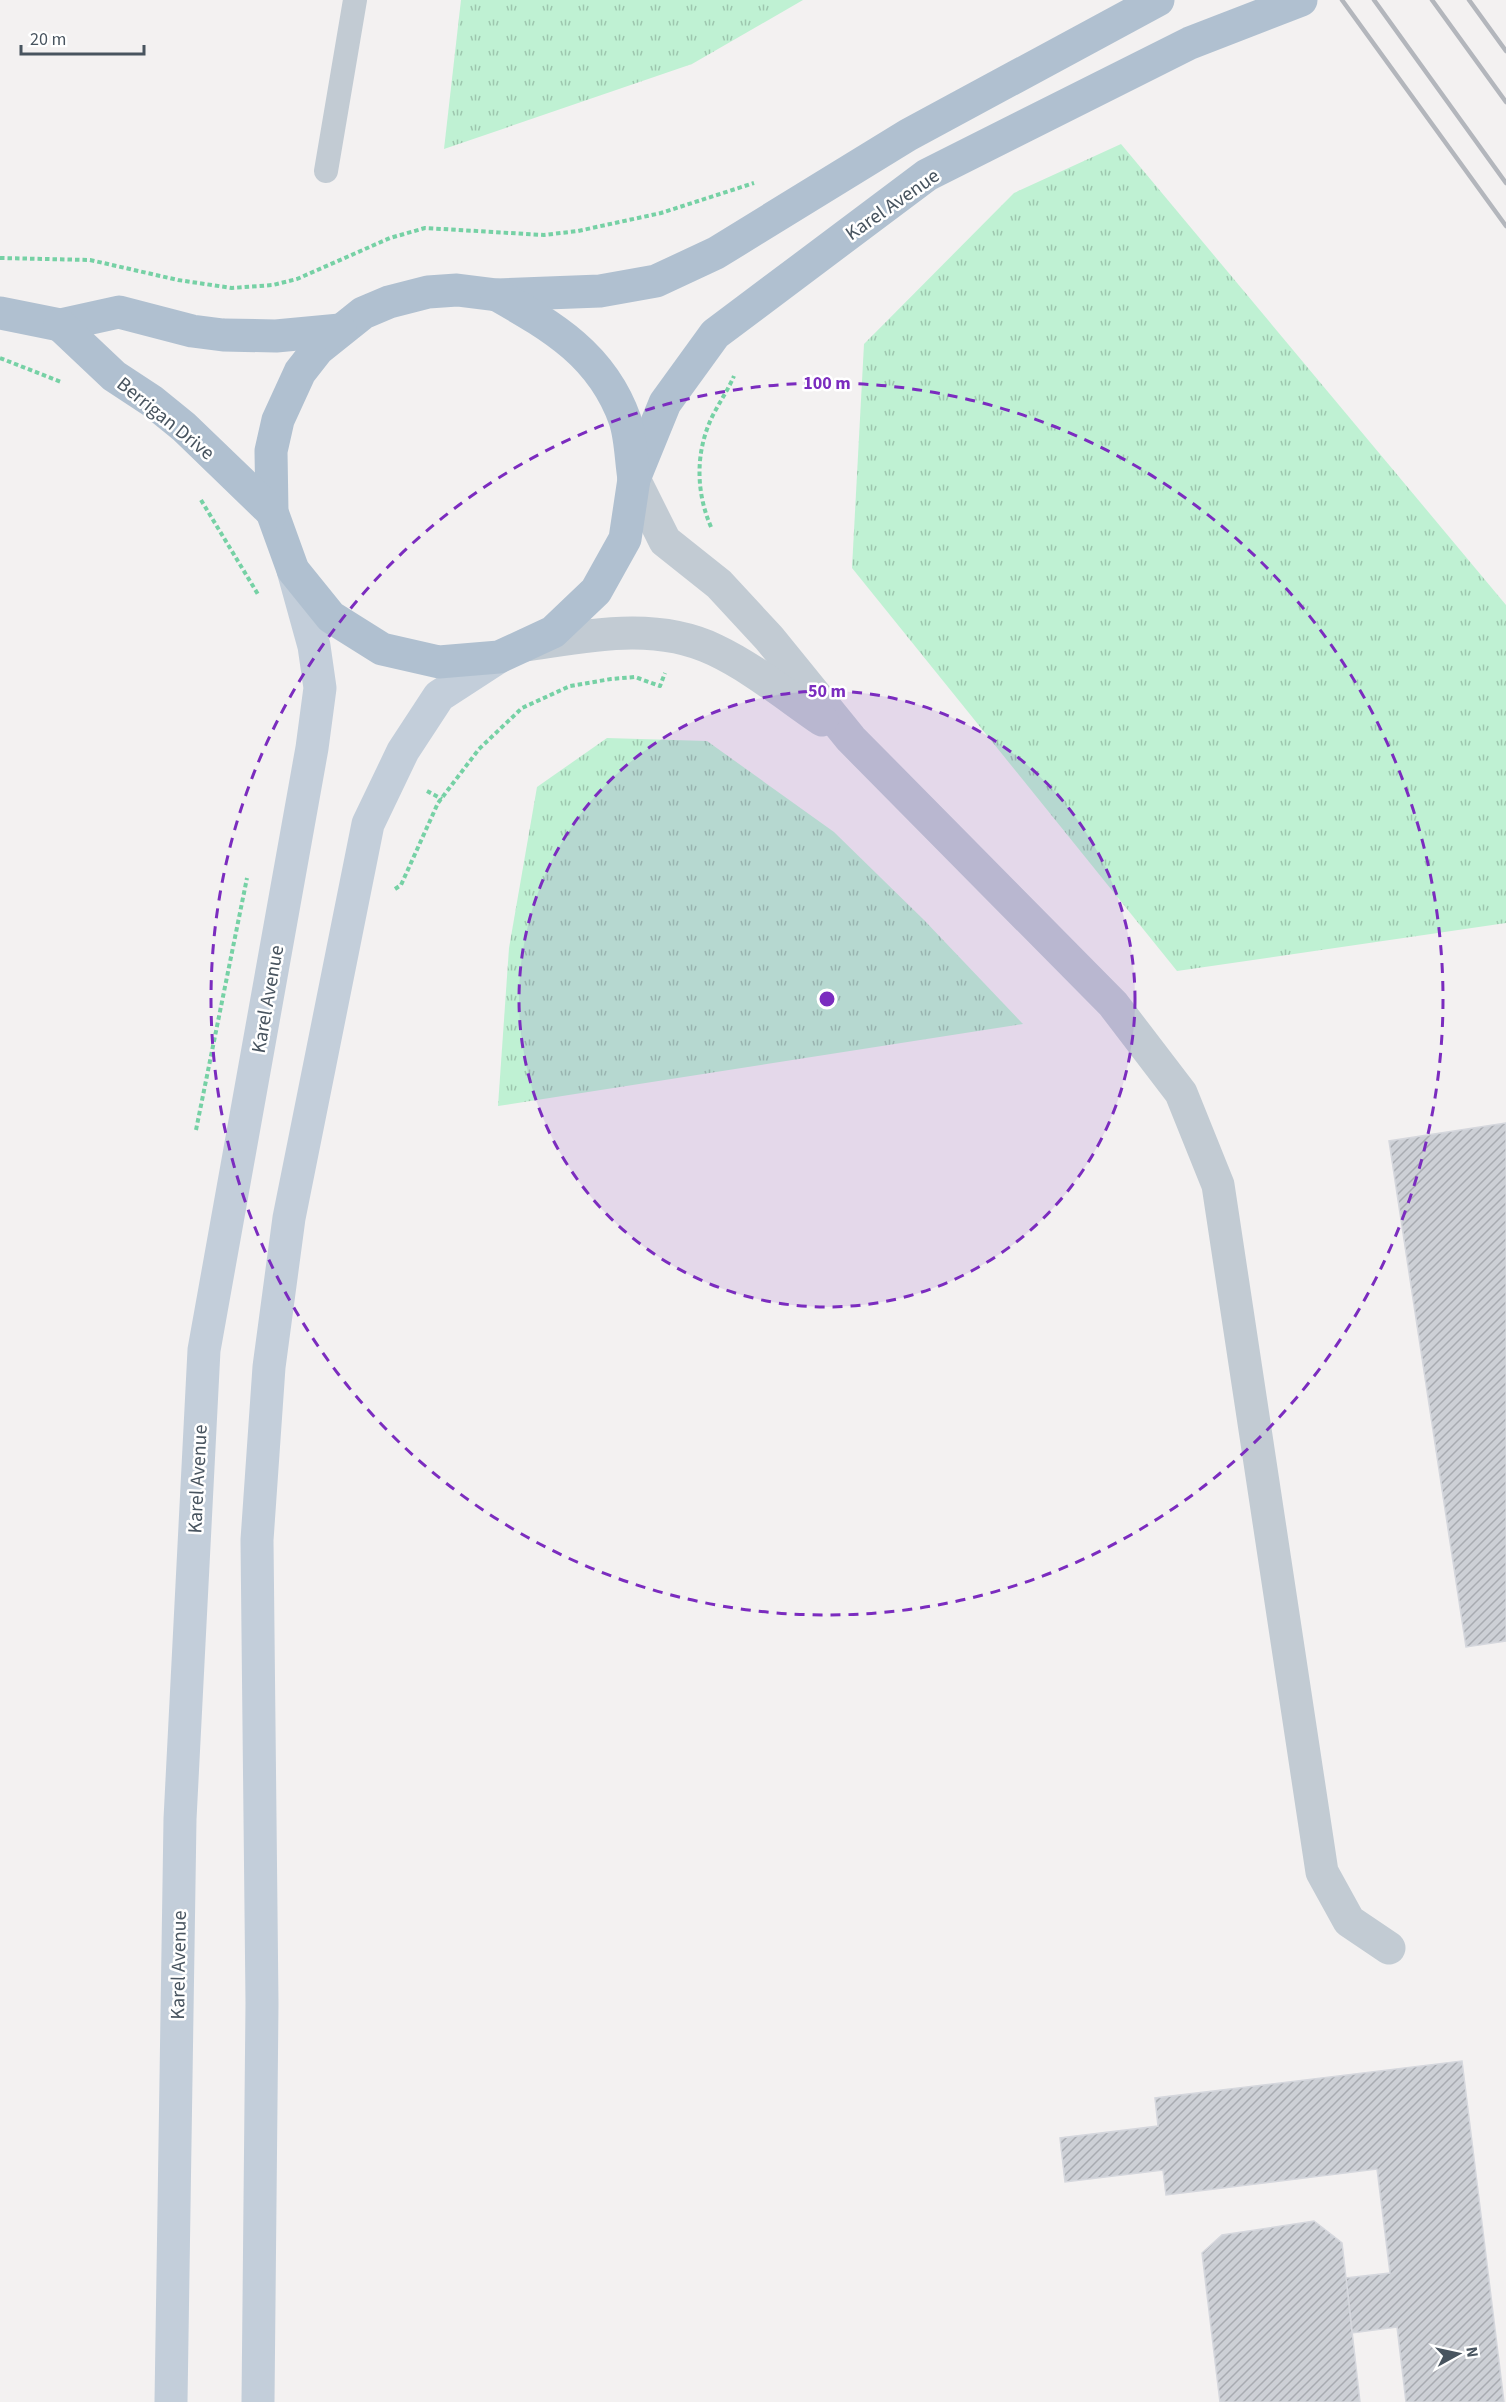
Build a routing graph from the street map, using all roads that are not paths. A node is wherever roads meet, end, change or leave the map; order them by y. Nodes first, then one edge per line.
1 (355, 0) edge
2 (1158, 0) edge
3 (1302, 0) edge
4 (326, 171) dead end
5 (497, 295) junction
6 (0, 313) edge
7 (60, 325) junction
8 (340, 330) junction
9 (634, 479) junction
10 (272, 512) junction
11 (293, 570) junction
12 (510, 651) junction
13 (851, 739) junction
14 (1389, 1948) dead end
15 (171, 2402) edge
16 (258, 2402) edge

1 - 4 lane
2 - 5 main road, Karel Avenue
3 - 9 main road, Karel Avenue
5 - 8 main road, Karel Avenue
5 - 9 main road, Karel Avenue
6 - 7 main road
7 - 8 main road
7 - 10 main road, Berrigan Drive
8 - 10 main road, Karel Avenue
9 - 12 main road, Karel Avenue
9 - 13 street
10 - 11 main road, Karel Avenue
11 - 12 main road, Karel Avenue
11 - 15 main road, Karel Avenue
12 - 13 street
12 - 16 main road, Karel Avenue
13 - 14 street

